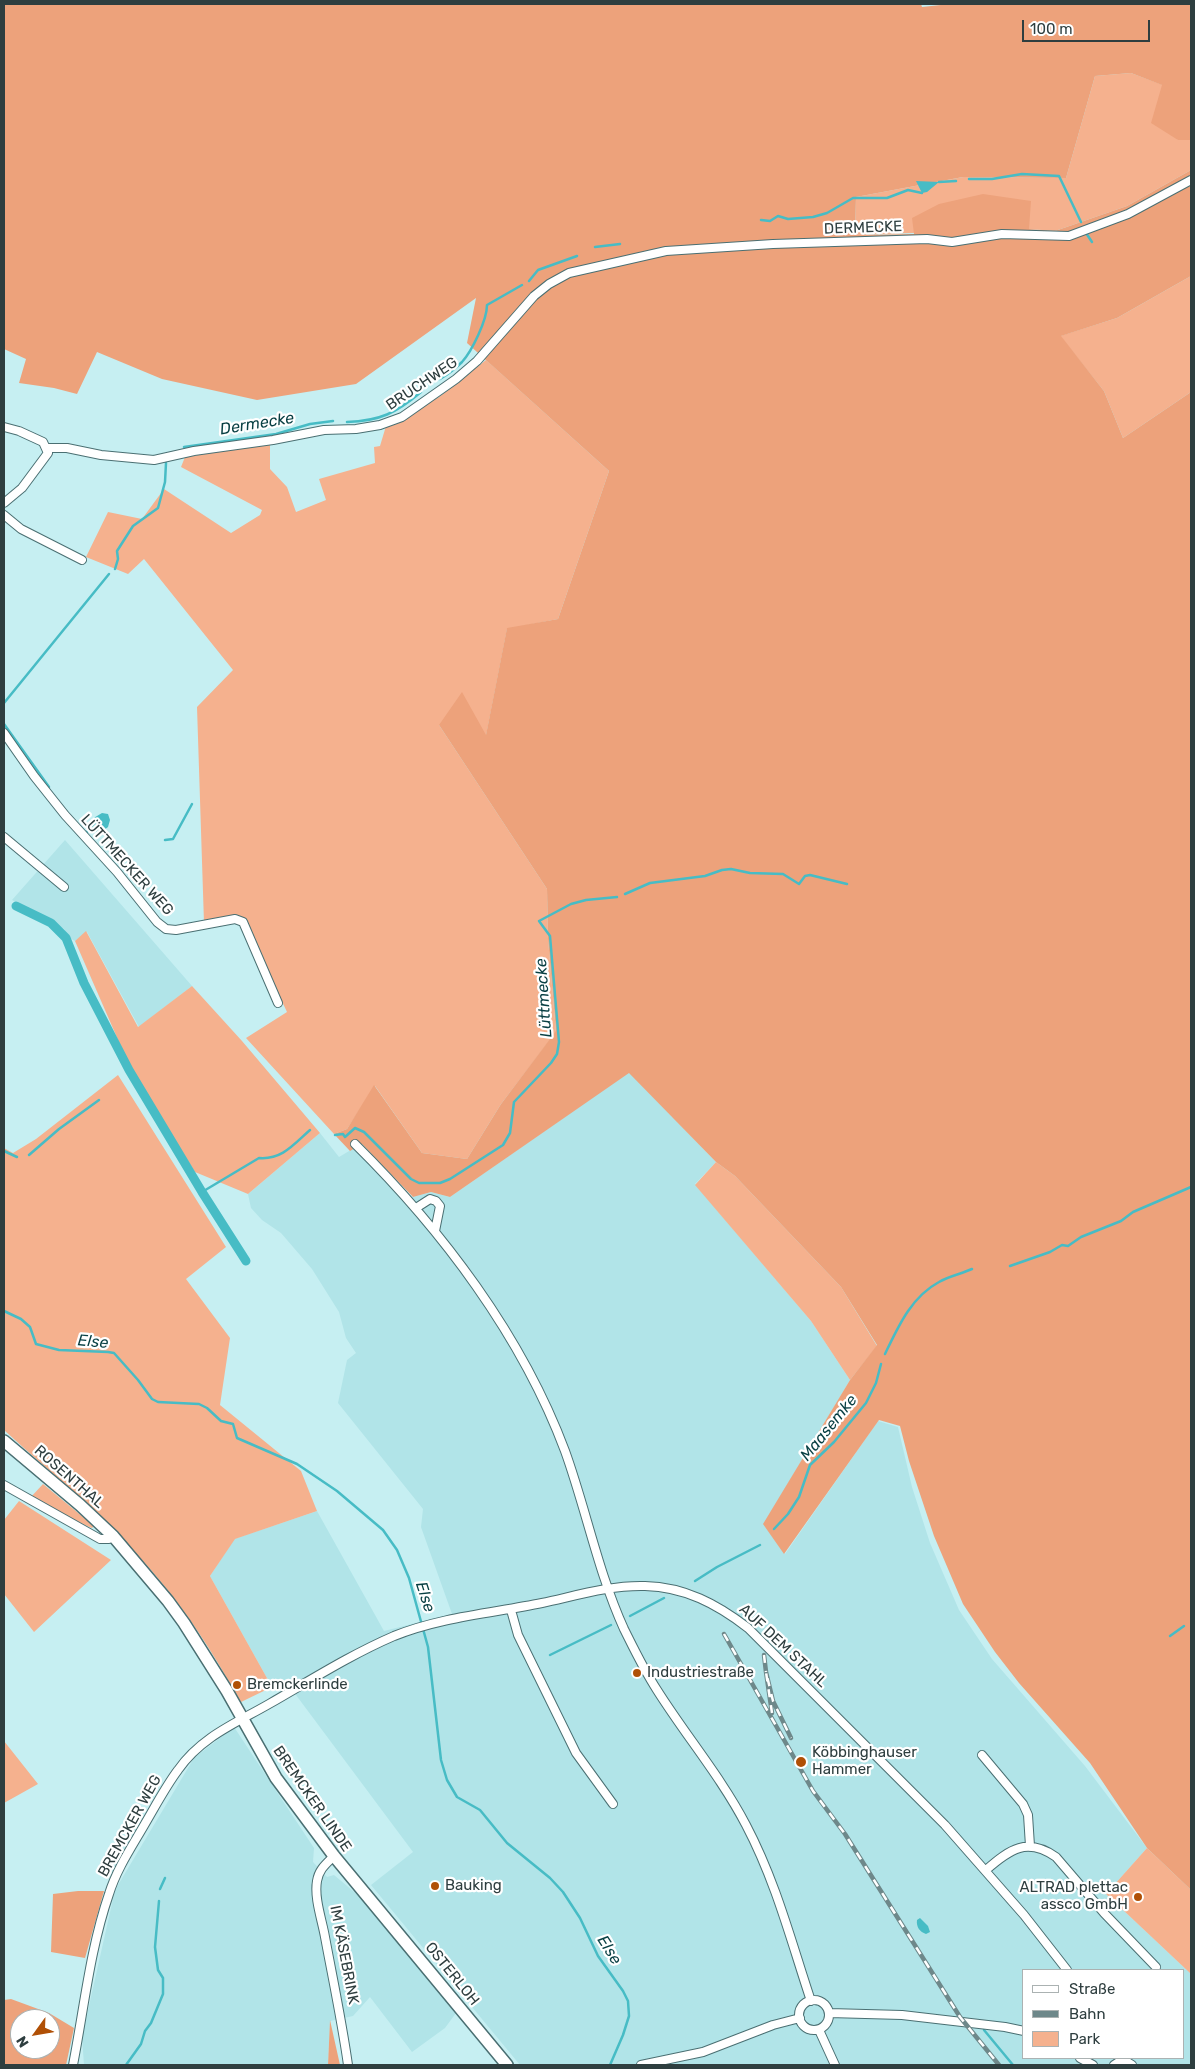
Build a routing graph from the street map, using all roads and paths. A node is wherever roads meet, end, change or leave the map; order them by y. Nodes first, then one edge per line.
1 (1191, 180) edge
2 (534, 296) joint
3 (4, 427) edge
4 (47, 448) junction
5 (4, 503) edge
6 (4, 515) edge
7 (82, 560) dead end
8 (4, 733) edge
9 (4, 837) edge
10 (64, 887) dead end
11 (278, 1003) dead end
12 (355, 1144) dead end
13 (416, 1208) junction
14 (435, 1231) junction
15 (4, 1441) edge
16 (4, 1485) edge
17 (113, 1536) junction
18 (609, 1589) junction
19 (511, 1610) junction
20 (242, 1719) junction
21 (982, 1755) dead end
22 (613, 1804) dead end
23 (1030, 1846) junction
24 (334, 1856) junction
25 (986, 1870) junction
26 (374, 1902) joint
27 (1156, 1967) dead end
28 (1066, 1969) edge
29 (811, 2001) junction
30 (829, 2014) junction
31 (800, 2018) junction
32 (819, 2030) junction
33 (1022, 2031) edge
34 (1082, 2059) edge
35 (1124, 2059) edge
36 (72, 2065) edge
37 (348, 2065) edge
38 (507, 2065) edge
39 (641, 2065) edge
40 (835, 2065) edge
41 (1093, 2065) edge
42 (1114, 2065) edge
43 (1132, 2065) edge

1 - 2 street, DERMECKE
2 - 4 street, BRUCHWEG
3 - 4 street
4 - 5 street
6 - 7 street
8 - 11 street, LÜTTMECKER WEG
9 - 10 street
12 - 13 street
13 - 14 street
13 - 14 street
14 - 18 street
15 - 17 main road, ROSENTHAL
16 - 17 street
17 - 20 main road, BREMCKER LINDE
18 - 19 street, AUF DEM STAHL
18 - 25 street, AUF DEM STAHL
18 - 29 street
19 - 20 street, AUF DEM STAHL
19 - 22 street
20 - 24 main road, BREMCKER LINDE
20 - 36 street, BREMCKER WEG
21 - 23 street
23 - 25 street
23 - 27 street
24 - 26 main road, BREMCKER LINDE
24 - 37 street, IM KÄSEBRINK
25 - 28 street, AUF DEM STAHL
26 - 38 main road, OSTERLOH
29 - 30 street
29 - 31 street
30 - 32 street
30 - 33 street
31 - 32 street
31 - 39 street
32 - 40 street
34 - 41 street
35 - 42 street
35 - 43 street

